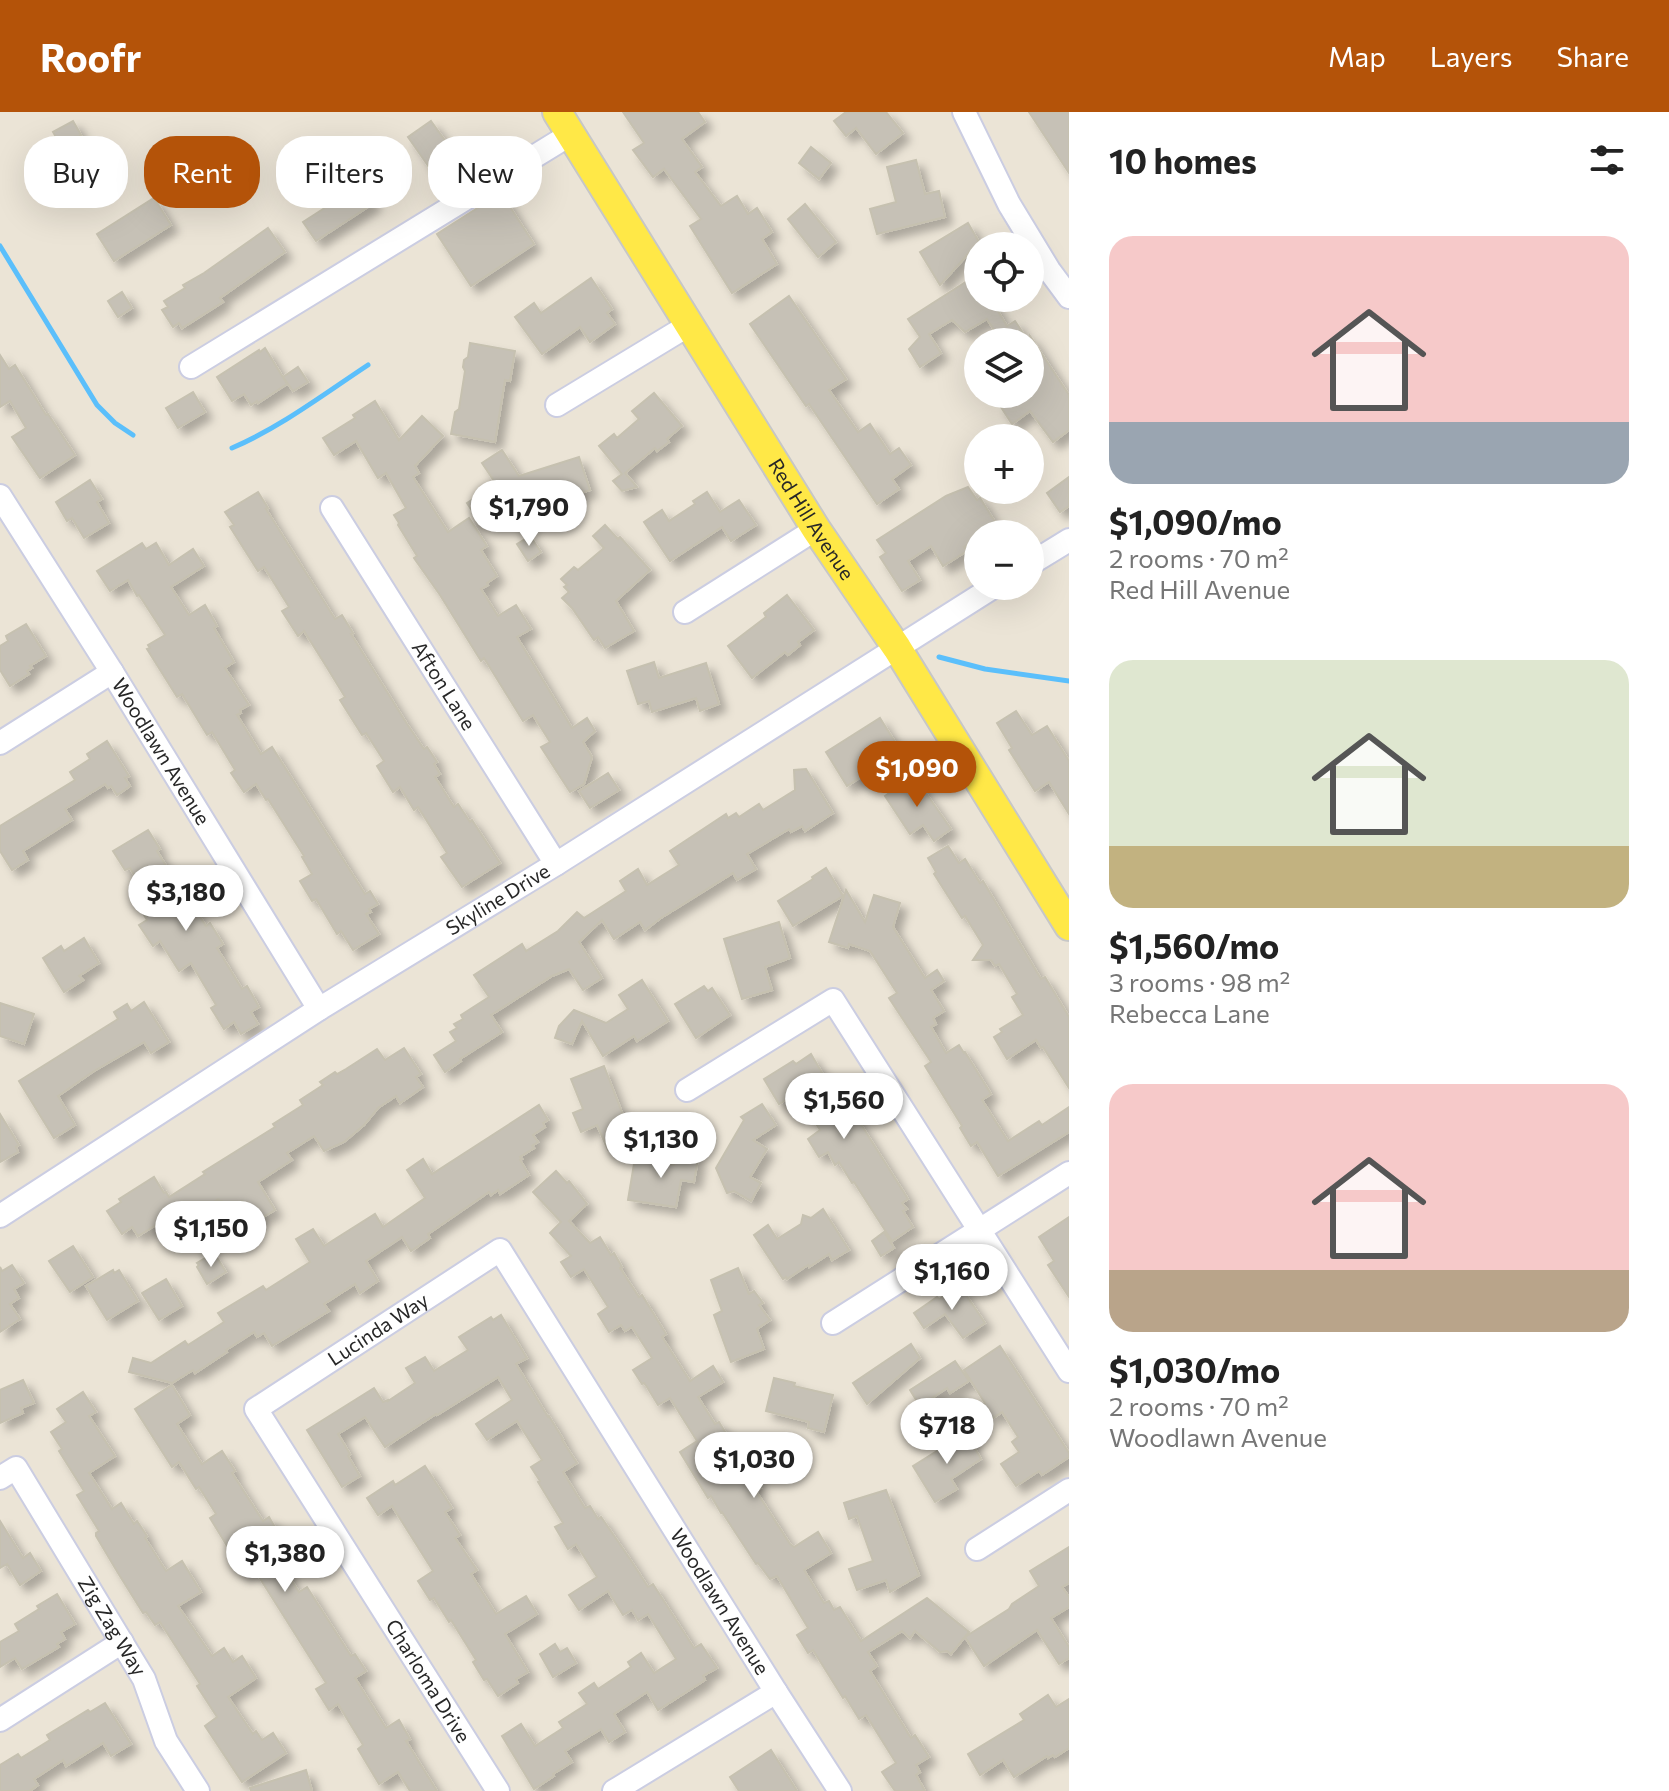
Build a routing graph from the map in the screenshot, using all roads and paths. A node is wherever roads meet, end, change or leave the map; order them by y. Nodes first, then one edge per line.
1 (964, 112) edge
2 (564, 123) edge
3 (1069, 297) edge
4 (689, 325) junction
5 (191, 367) dead end
6 (557, 405) dead end
7 (0, 496) edge
8 (332, 508) dead end
9 (816, 529) junction
10 (1069, 540) edge
11 (1044, 555) edge
12 (973, 600) edge
13 (685, 612) dead end
14 (897, 648) junction
15 (112, 672) junction
16 (0, 743) edge
17 (556, 864) junction
18 (1069, 926) edge
19 (319, 1009) junction
20 (687, 1090) dead end
21 (1069, 1173) edge
22 (0, 1216) edge
23 (979, 1231) junction
24 (500, 1250) joint
25 (833, 1323) dead end
26 (1069, 1371) edge
27 (256, 1409) joint
28 (8, 1473) edge
29 (1069, 1490) edge
30 (977, 1549) dead end
31 (122, 1642) junction
32 (776, 1692) junction
33 (0, 1720) edge
34 (198, 1791) edge
35 (498, 1791) edge
36 (614, 1791) edge
37 (840, 1791) edge

1 - 3 street
2 - 4 main road, Red Hill Avenue
2 - 5 street
4 - 6 street
4 - 9 main road, Red Hill Avenue
7 - 15 street, Woodlawn Avenue
8 - 17 street, Afton Lane
9 - 13 street
9 - 14 main road, Red Hill Avenue
10 - 11 street
12 - 14 street, Skyline Drive
14 - 17 street, Skyline Drive
14 - 18 main road, Red Hill Avenue
15 - 16 street
15 - 19 street, Woodlawn Avenue
17 - 19 street, Skyline Drive
19 - 22 street, Skyline Drive
20 - 23 street
21 - 23 street
23 - 25 street
23 - 26 street
24 - 27 street, Lucinda Way
24 - 32 street, Woodlawn Avenue
27 - 35 street, Charloma Drive
28 - 31 street, Zig Zag Way
29 - 30 street
31 - 33 street
31 - 34 street, Zig Zag Way
32 - 36 street
32 - 37 street, Woodlawn Avenue

